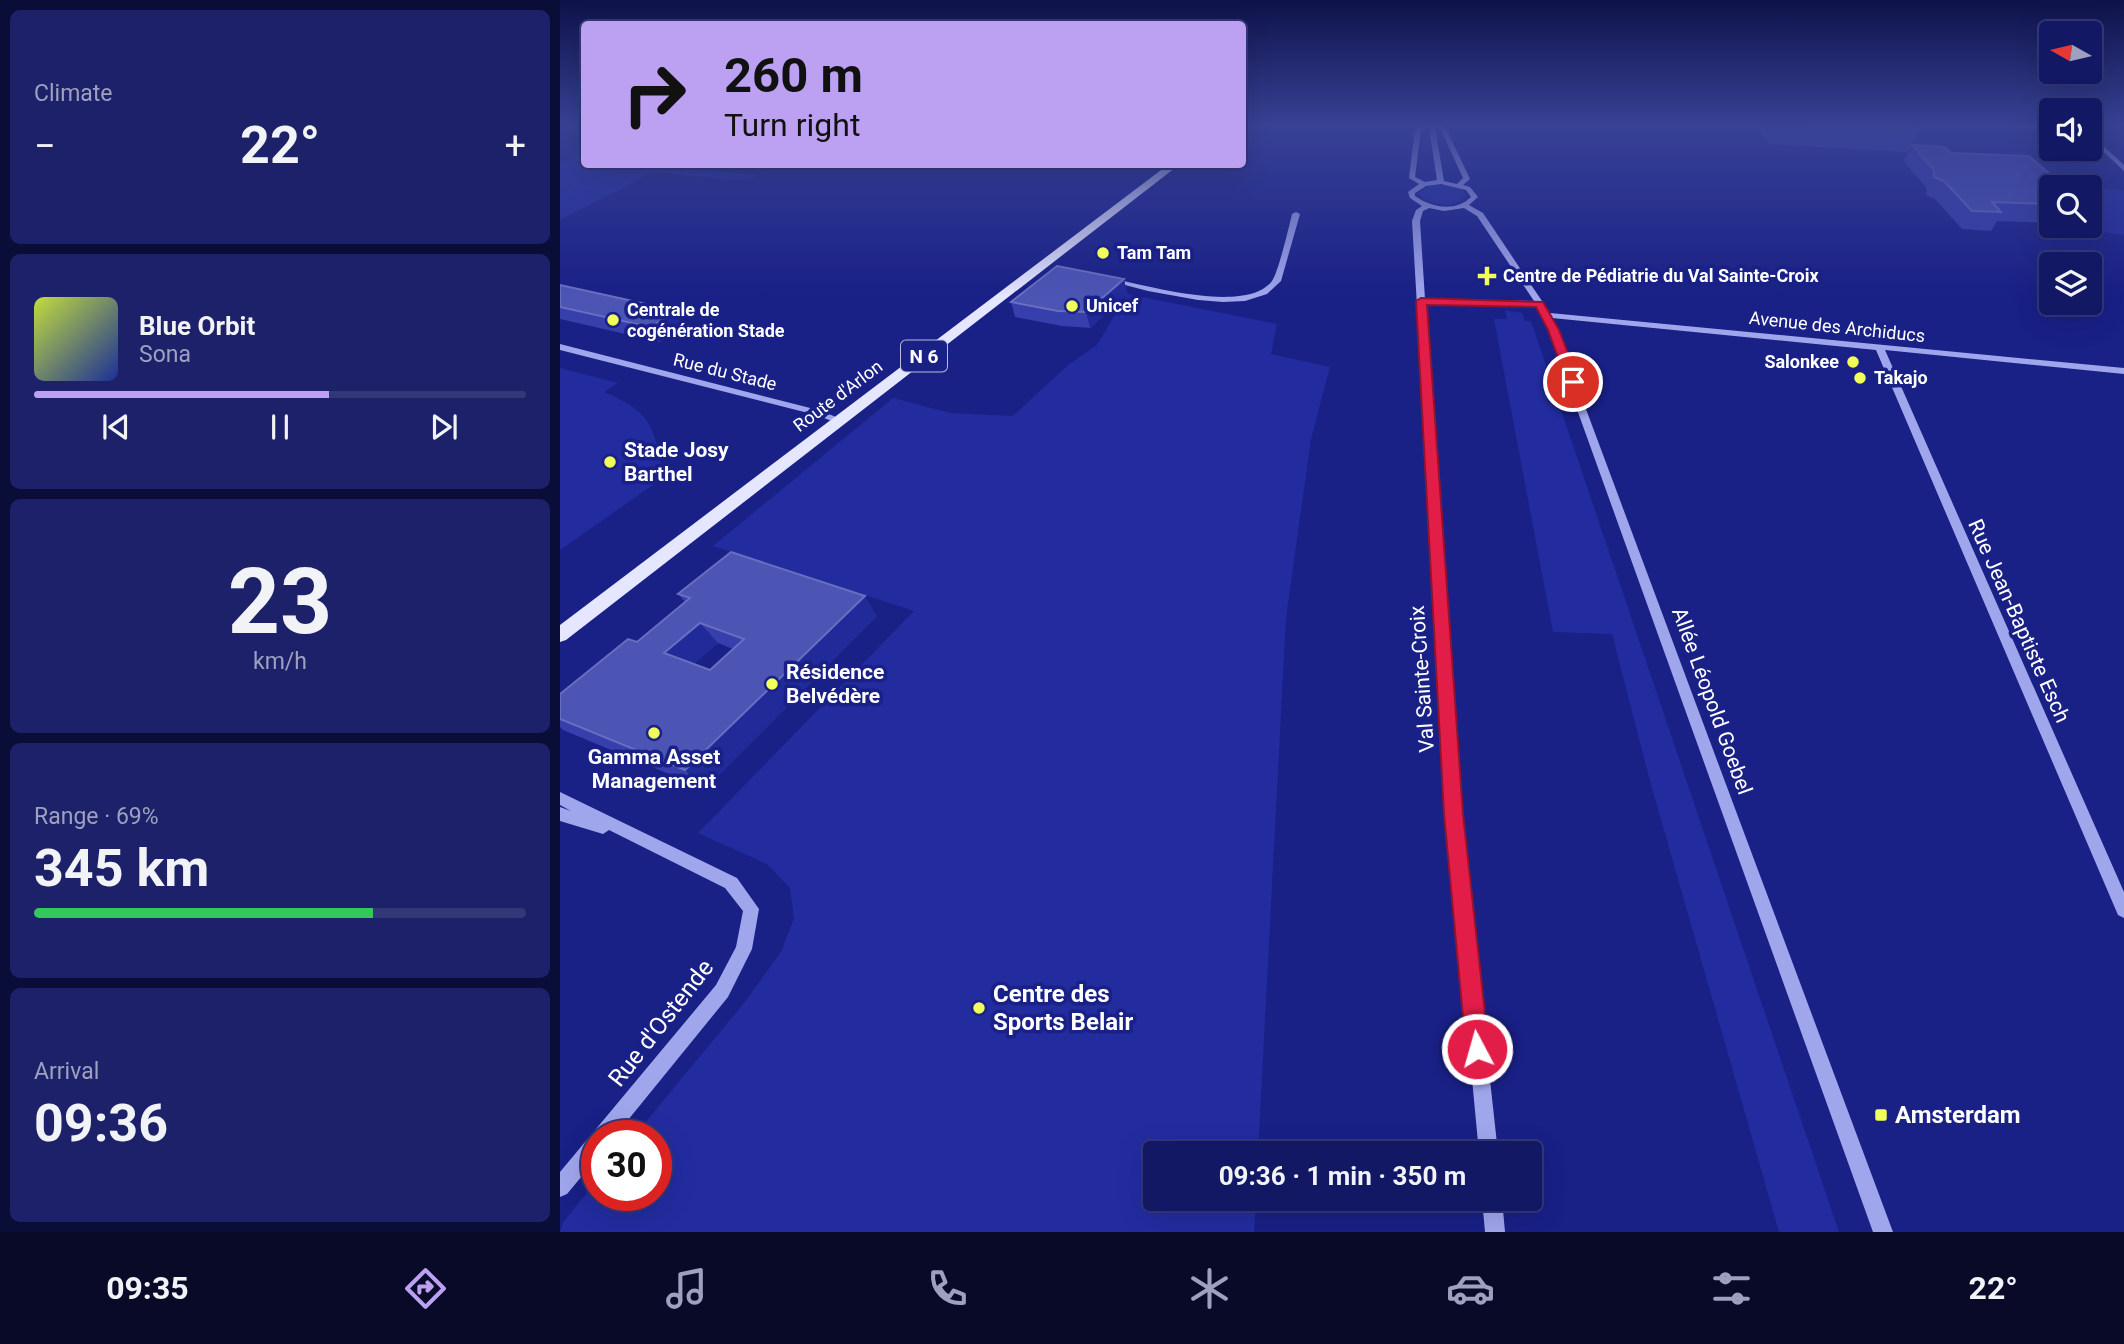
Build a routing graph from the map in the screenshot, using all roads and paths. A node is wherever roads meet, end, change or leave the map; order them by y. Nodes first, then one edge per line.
1 (1154, 180) edge
2 (1417, 180) edge
3 (1465, 180) edge
4 (1441, 182) joint
5 (1424, 184) junction
6 (1460, 184) junction
7 (1464, 205) junction
8 (1427, 206) junction
9 (1296, 214) dead end
10 (1041, 267) junction
11 (1056, 270) edge
12 (1097, 278) edge
13 (1421, 301) junction
14 (1543, 309) junction
15 (560, 347) edge
16 (1879, 347) junction
17 (2120, 371) edge
18 (2124, 382) edge
19 (840, 421) junction
20 (560, 635) edge
21 (560, 798) edge
22 (560, 814) edge
23 (634, 836) junction
24 (2124, 910) edge
25 (616, 1120) edge
26 (1487, 1141) edge
27 (581, 1162) edge
28 (560, 1187) edge
29 (1493, 1211) edge
30 (1495, 1232) edge
31 (1883, 1232) edge

1 - 10 main road, Route d'Arlon / N 6
2 - 5 street
3 - 6 street
4 - 5 street
4 - 6 street
5 - 8 street
6 - 7 street
7 - 8 street
7 - 14 street, Allée Léopold Goebel
8 - 13 street, Val Sainte-Croix
9 - 12 street
10 - 11 street
10 - 19 main road, Route d'Arlon / N 6
13 - 14 street
13 - 26 street, Val Sainte-Croix
14 - 16 street, Avenue des Archiducs
14 - 31 street, Allée Léopold Goebel
15 - 19 street, Rue du Stade
16 - 17 street, Avenue des Archiducs
16 - 24 street, Rue Jean-Baptiste Esch
17 - 18 street
19 - 20 main road, Route d'Arlon / N 6
21 - 23 street, Rue d'Ostende
22 - 23 street, Rue d'Ostende
23 - 25 street, Rue d'Ostende
27 - 28 street
29 - 30 street

